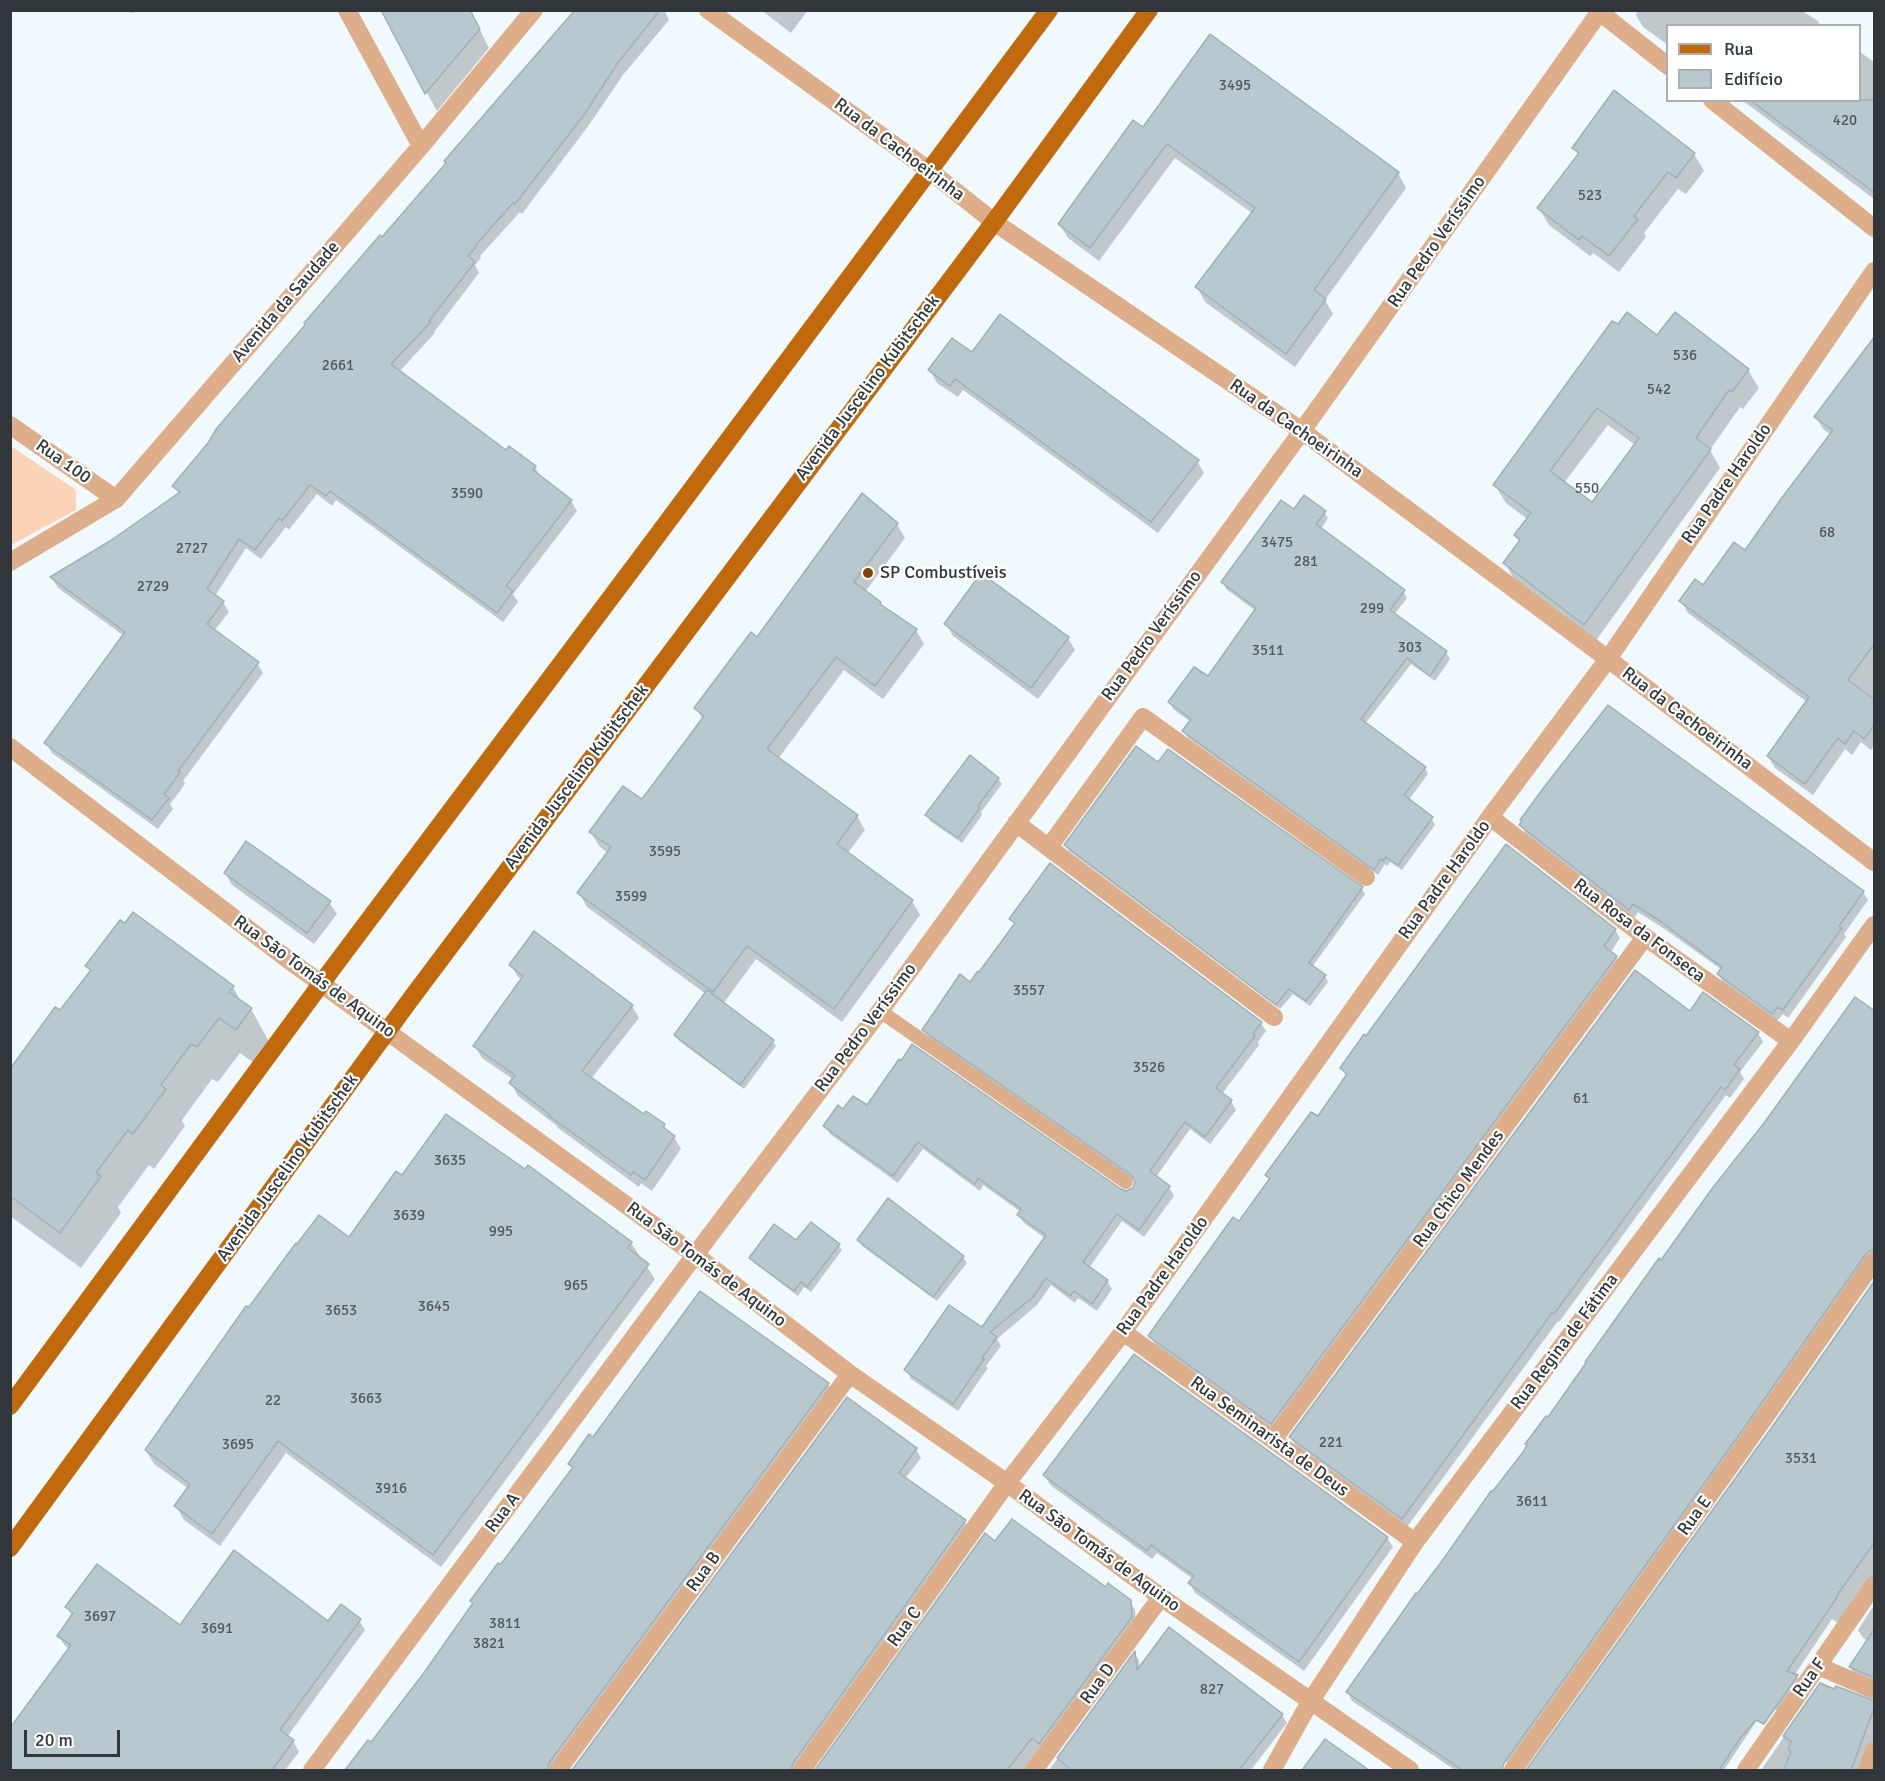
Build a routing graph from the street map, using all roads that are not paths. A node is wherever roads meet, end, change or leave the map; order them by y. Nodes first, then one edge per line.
1 (347, 10) edge
2 (534, 10) edge
3 (708, 10) edge
4 (1049, 10) edge
5 (1149, 10) edge
6 (1599, 11) edge
7 (1666, 64) edge
8 (1715, 102) edge
9 (421, 146) junction
10 (930, 171) junction
11 (994, 222) junction
12 (1875, 228) edge
13 (1875, 271) edge
14 (10, 425) edge
15 (1302, 431) junction
16 (116, 499) junction
17 (10, 562) edge
18 (1608, 659) junction
19 (10, 747) edge
20 (1490, 817) junction
21 (1016, 823) junction
22 (1049, 847) junction
23 (1875, 862) edge
24 (1366, 878) dead end
25 (1875, 925) edge
26 (1646, 937) junction
27 (321, 984) junction
28 (880, 1011) junction
29 (1274, 1017) dead end
30 (388, 1031) junction
31 (1791, 1041) junction
32 (1126, 1182) dead end
33 (695, 1255) junction
34 (1875, 1260) edge
35 (1123, 1332) junction
36 (850, 1374) junction
37 (10, 1406) edge
38 (1273, 1440) junction
39 (1007, 1483) junction
40 (1414, 1542) junction
41 (10, 1548) edge
42 (1875, 1585) edge
43 (1161, 1597) junction
44 (1818, 1666) junction
45 (1875, 1690) edge
46 (1310, 1702) junction
47 (1875, 1751) edge
48 (312, 1770) edge
49 (558, 1770) edge
50 (802, 1770) edge
51 (1034, 1770) edge
52 (1272, 1770) edge
53 (1410, 1770) edge
54 (1513, 1770) edge
55 (1746, 1770) edge
56 (1867, 1770) edge

1 - 9 street
2 - 9 street, Avenida da Saudade
3 - 10 street, Rua da Cachoeirinha
4 - 10 main road
5 - 11 main road, Avenida Juscelino Kubitschek
6 - 7 street
6 - 15 street, Rua Pedro Veríssimo
8 - 12 street
9 - 16 street, Avenida da Saudade
10 - 11 street, Rua da Cachoeirinha
10 - 27 main road
11 - 15 street, Rua da Cachoeirinha
11 - 30 main road, Avenida Juscelino Kubitschek
13 - 18 street, Rua Padre Haroldo
14 - 16 street, Rua 100
15 - 18 street, Rua da Cachoeirinha
15 - 21 street, Rua Pedro Veríssimo
16 - 17 street, Avenida da Saudade
18 - 20 street, Rua Padre Haroldo
18 - 23 street, Rua da Cachoeirinha
19 - 27 street, Rua São Tomás de Aquino
20 - 26 street, Rua Rosa da Fonseca
20 - 35 street, Rua Padre Haroldo
21 - 22 street
21 - 28 street, Rua Pedro Veríssimo
22 - 24 street
22 - 29 street
25 - 31 street, Rua Regina de Fátima
26 - 31 street, Rua Rosa da Fonseca
26 - 38 street, Rua Chico Mendes
27 - 30 street, Rua São Tomás de Aquino
27 - 37 main road
28 - 32 lane
28 - 33 street, Rua Pedro Veríssimo
30 - 33 street, Rua São Tomás de Aquino
30 - 41 main road, Avenida Juscelino Kubitschek
31 - 40 street, Rua Regina de Fátima
33 - 36 street, Rua São Tomás de Aquino
33 - 48 street, Rua A
34 - 54 street, Rua E
35 - 38 street, Rua Seminarista de Deus
35 - 39 street, Rua Padre Haroldo
36 - 39 street, Rua São Tomás de Aquino
36 - 49 street, Rua B
38 - 40 street, Rua Seminarista de Deus
39 - 43 street, Rua São Tomás de Aquino
39 - 50 street, Rua C
40 - 46 street, Rua Regina de Fátima
42 - 44 street, Rua F
43 - 46 street, Rua São Tomás de Aquino
43 - 51 street, Rua D
44 - 45 street
44 - 55 street, Rua F
46 - 52 street, Rua Regina de Fátima
46 - 53 street, Rua São Tomás de Aquino
47 - 56 street

